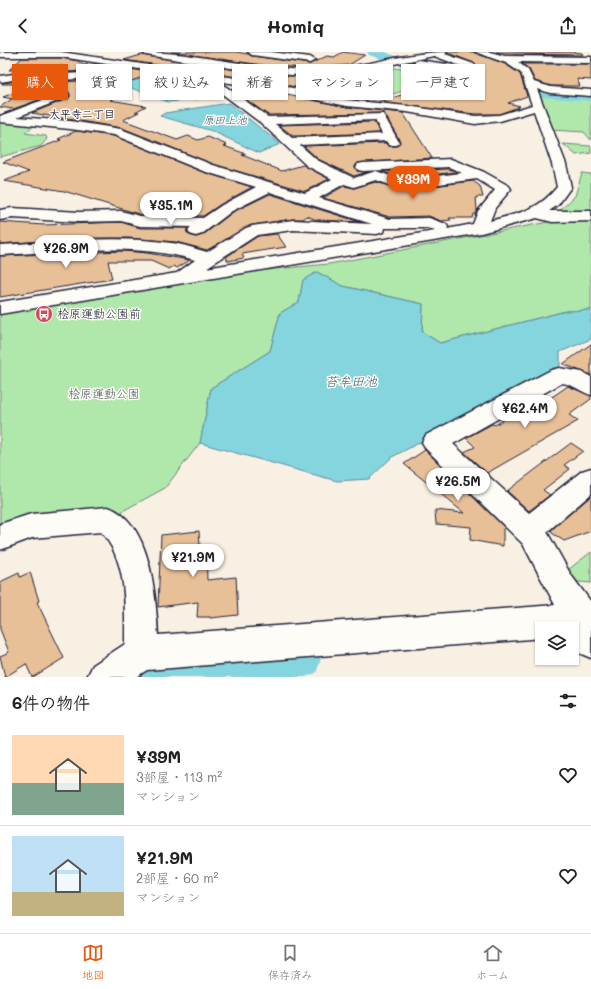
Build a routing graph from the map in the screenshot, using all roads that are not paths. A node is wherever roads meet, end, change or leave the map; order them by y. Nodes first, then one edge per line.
1 (9, 52) edge
2 (43, 52) edge
3 (146, 52) edge
4 (259, 52) edge
5 (479, 52) edge
6 (547, 52) edge
7 (587, 52) edge
8 (439, 53) edge
9 (0, 54) edge
10 (135, 54) edge
11 (505, 59) junction
12 (535, 59) junction
13 (591, 59) edge
14 (402, 60) junction
15 (110, 62) junction
16 (63, 64) edge
17 (237, 64) edge
18 (338, 64) edge
19 (372, 64) edge
20 (232, 65) edge
21 (140, 67) edge
22 (12, 77) edge
23 (0, 79) edge
24 (224, 80) edge
25 (224, 90) edge
26 (296, 92) edge
27 (532, 92) junction
28 (586, 93) edge
29 (288, 99) edge
30 (51, 100) edge
31 (334, 100) edge
32 (295, 103) dead end
33 (307, 109) dead end
34 (326, 118) junction
35 (1, 119) edge
36 (266, 121) junction
37 (289, 142) junction
38 (376, 175) junction
39 (479, 175) junction
40 (343, 179) junction
41 (268, 187) junction
42 (307, 198) junction
43 (537, 213) junction
44 (0, 215) edge
45 (591, 216) edge
46 (208, 223) junction
47 (481, 228) junction
48 (455, 232) junction
49 (432, 236) junction
50 (173, 248) junction
51 (0, 250) edge
52 (208, 258) junction
53 (179, 278) junction
54 (0, 308) edge
55 (591, 387) edge
56 (591, 478) edge
57 (528, 531) junction
58 (0, 537) edge
59 (588, 626) edge
60 (142, 653) junction
61 (105, 677) edge

1 - 9 street
2 - 15 street
3 - 20 street
4 - 17 street
4 - 18 street
5 - 11 street
6 - 12 street
7 - 13 street
8 - 14 street
8 - 14 street
9 - 16 street
10 - 15 street
11 - 12 street
11 - 27 street
12 - 13 street
14 - 19 street
15 - 21 street
22 - 23 street
24 - 26 street
25 - 36 street
27 - 28 street
27 - 31 street
27 - 43 street
29 - 32 street
30 - 35 street
33 - 34 street
34 - 36 street
34 - 37 street
35 - 41 street
36 - 37 street
37 - 40 street
38 - 39 street
38 - 39 street
38 - 40 street
39 - 47 street
40 - 42 street
41 - 42 street
41 - 46 street
42 - 48 street
43 - 45 street
43 - 47 street
44 - 46 street
46 - 50 street
47 - 48 street
48 - 49 street
49 - 52 street
49 - 53 street
50 - 51 street
50 - 52 street
52 - 53 street
53 - 54 street
55 - 57 street
56 - 57 street
57 - 59 street
58 - 60 street
59 - 60 street
60 - 61 street

